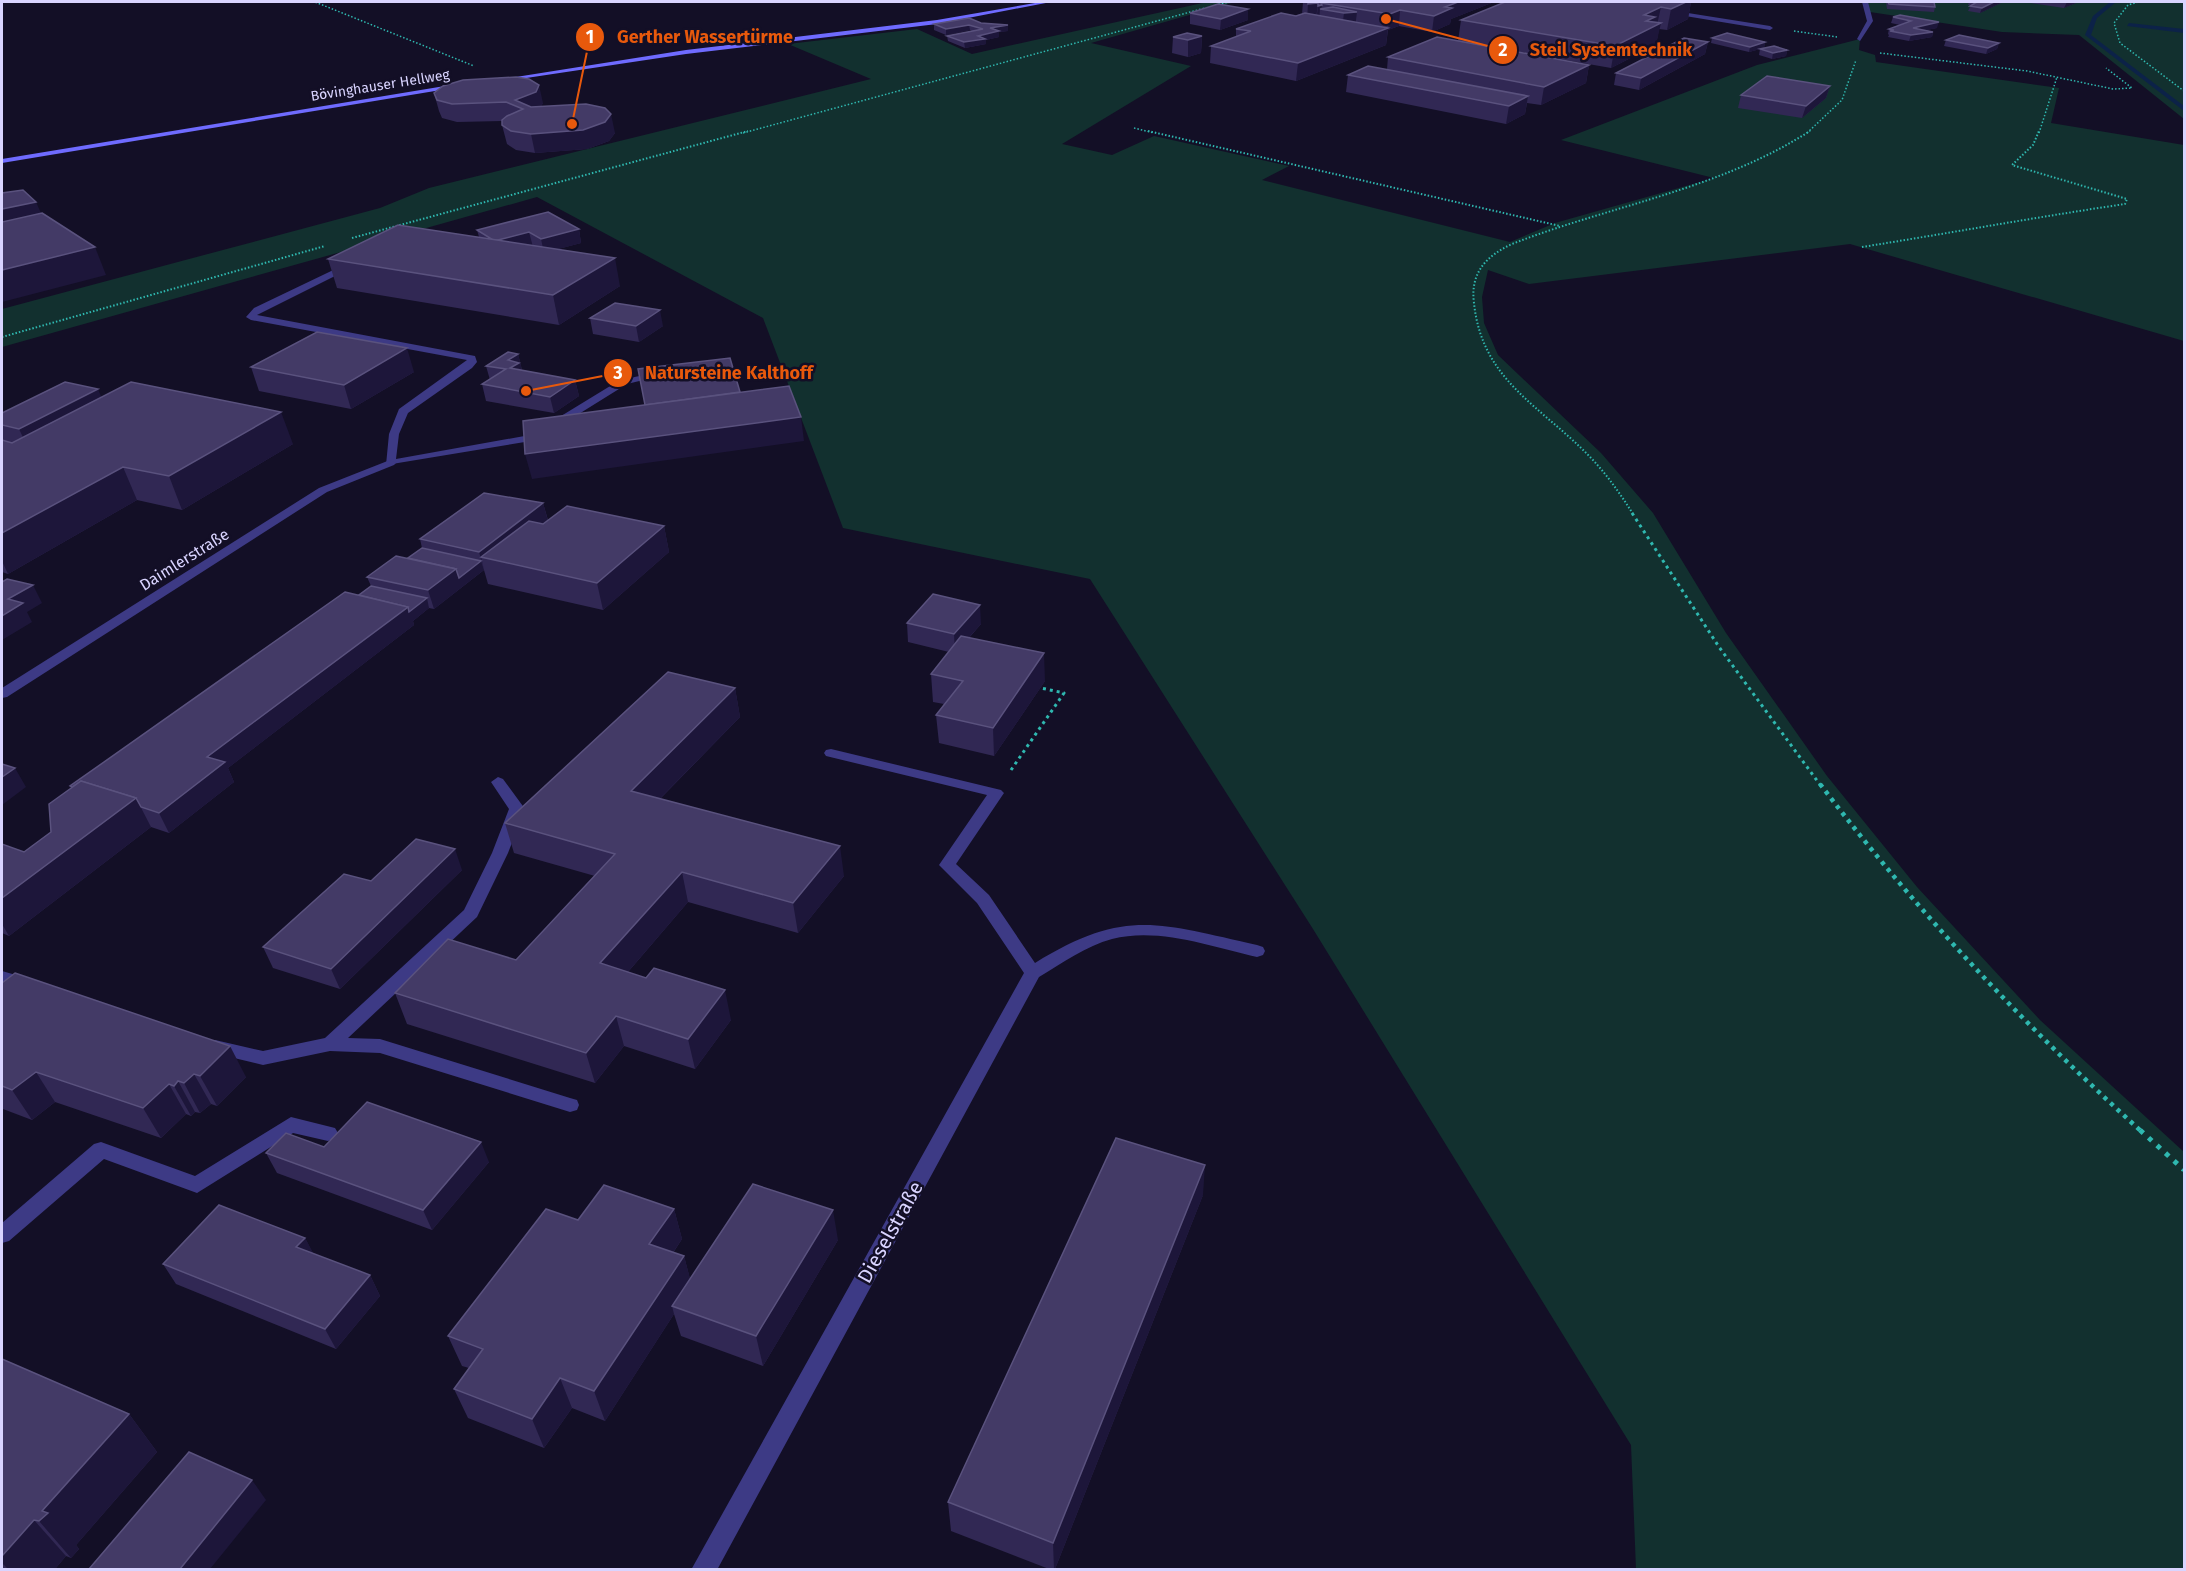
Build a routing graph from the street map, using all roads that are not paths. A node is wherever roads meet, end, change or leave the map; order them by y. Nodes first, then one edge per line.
1 (1048, 2) edge
2 (1865, 2) edge
3 (1657, 10) edge
4 (1770, 28) road end
5 (1860, 39) road end
6 (480, 83) edge
7 (468, 85) edge
8 (2, 161) edge
9 (363, 258) edge
10 (668, 374) edge
11 (565, 433) edge
12 (533, 438) junction
13 (390, 463) junction
14 (2, 694) edge
15 (831, 753) dead end
16 (498, 782) dead end
17 (1257, 951) dead end
18 (1033, 973) junction
19 (2, 977) edge
20 (43, 988) edge
21 (201, 1042) edge
22 (330, 1044) junction
23 (570, 1105) dead end
24 (328, 1133) dead end
25 (2, 1235) edge
26 (703, 1569) edge

1 - 6 street
2 - 5 street
3 - 4 street
7 - 8 street, Bövinghauser Hellweg
9 - 13 street
10 - 12 street
11 - 12 street, Daimlerstraße
12 - 13 street, Daimlerstraße
13 - 14 street, Daimlerstraße
15 - 18 street
16 - 22 street
17 - 18 street
18 - 26 street, Dieselstraße
19 - 20 street
21 - 22 street
22 - 23 street
24 - 25 street

